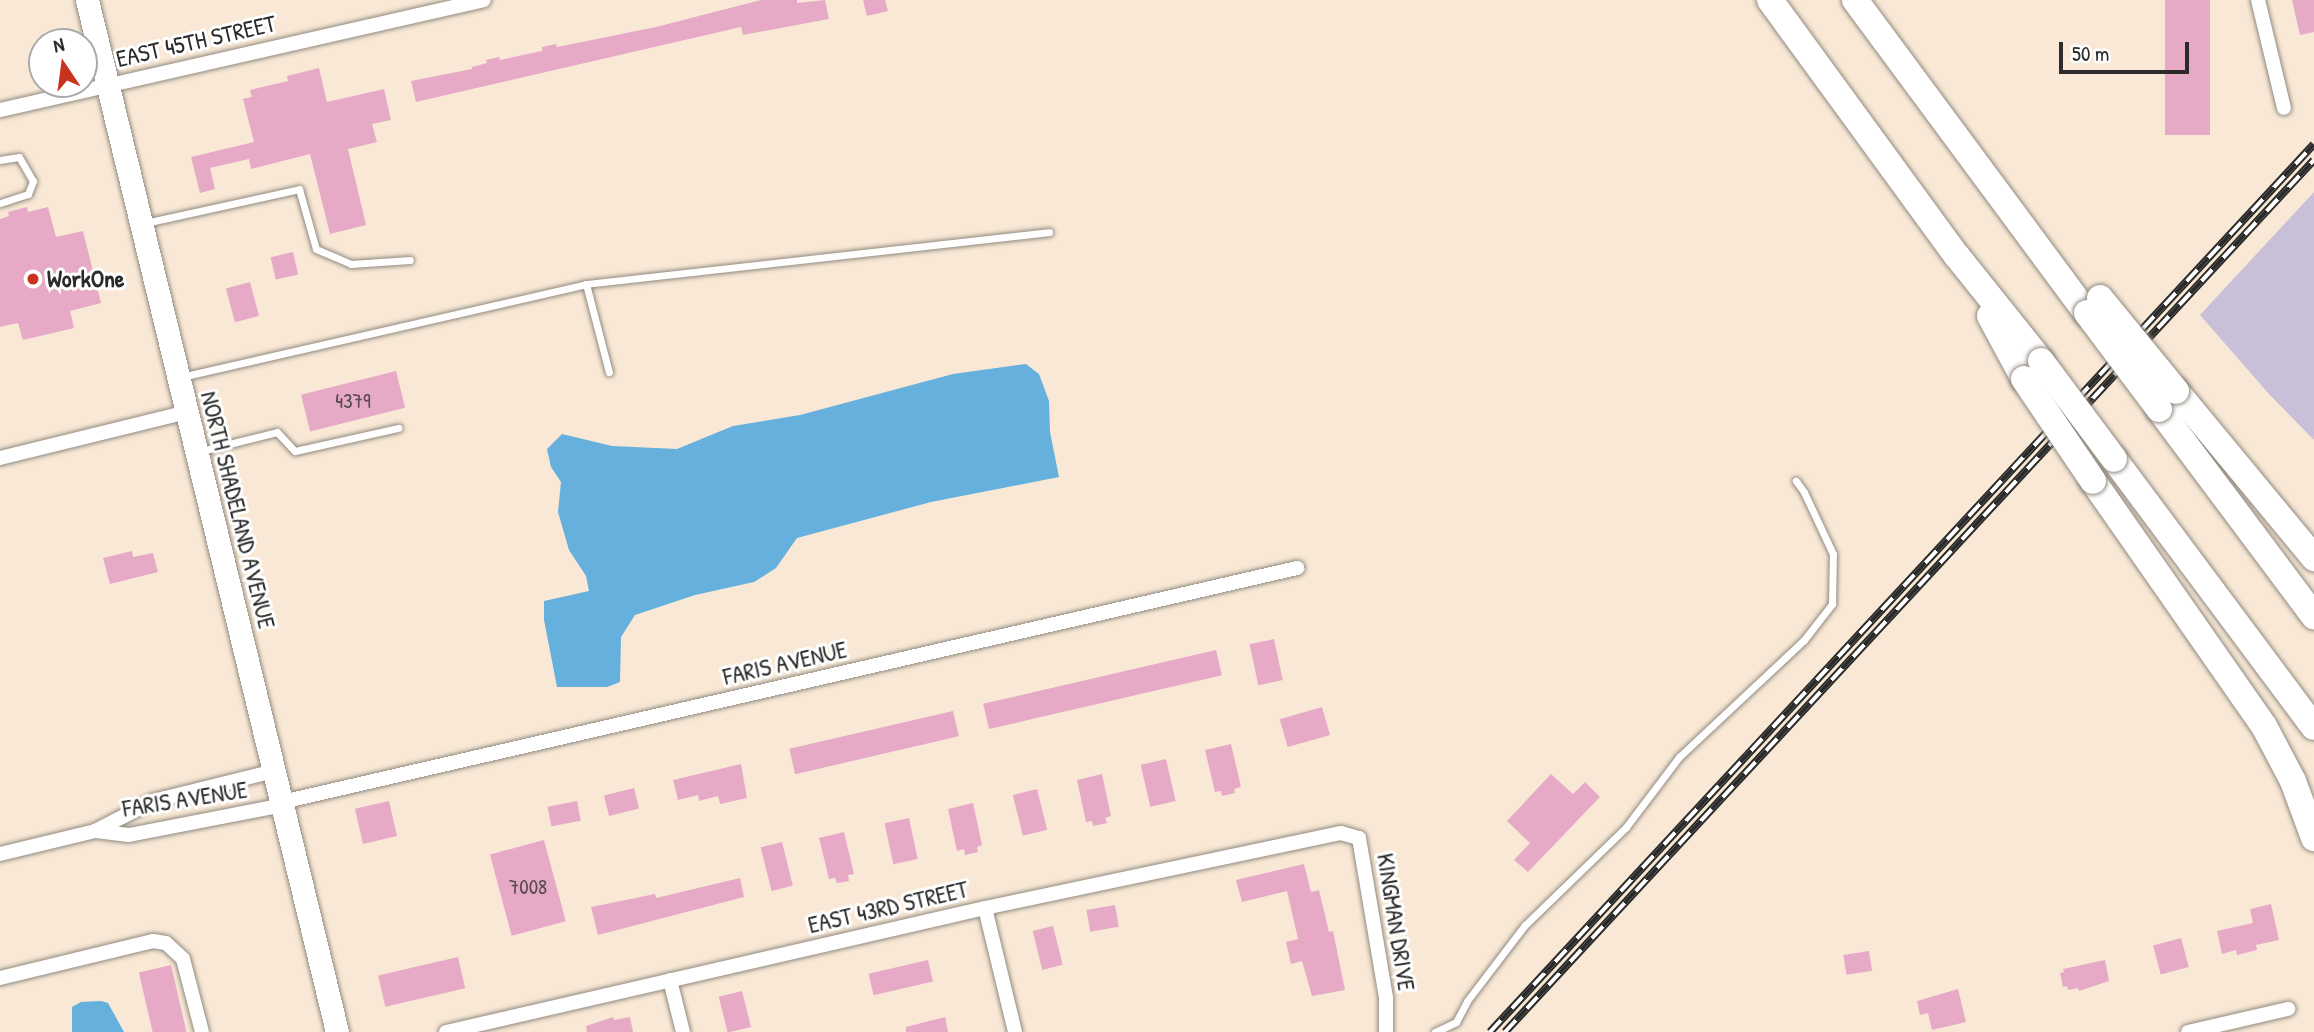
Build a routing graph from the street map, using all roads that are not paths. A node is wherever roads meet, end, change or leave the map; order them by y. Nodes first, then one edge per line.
1 (87, 0) edge
2 (484, 0) edge
3 (1770, 0) edge
4 (1855, 0) edge
5 (2258, 0) edge
6 (107, 85) junction
7 (2284, 108) dead end
8 (0, 110) edge
9 (0, 160) edge
10 (0, 203) edge
11 (141, 224) junction
12 (1048, 232) dead end
13 (410, 260) dead end
14 (586, 285) junction
15 (2033, 370) junction
16 (609, 372) dead end
17 (178, 377) junction
18 (2167, 400) junction
19 (187, 412) junction
20 (398, 428) dead end
21 (197, 452) junction
22 (0, 458) edge
23 (1796, 481) dead end
24 (2314, 558) edge
25 (1297, 568) dead end
26 (2314, 616) edge
27 (2314, 727) edge
28 (274, 771) junction
29 (282, 804) junction
30 (95, 831) junction
31 (1341, 833) joint
32 (2314, 838) edge
33 (0, 854) edge
34 (985, 908) junction
35 (0, 978) edge
36 (670, 980) junction
37 (2288, 1009) dead end
38 (202, 1032) edge
39 (337, 1032) edge
40 (446, 1032) edge
41 (683, 1032) edge
42 (1015, 1032) edge
43 (1386, 1032) edge
44 (1435, 1032) edge
45 (2188, 1032) edge

1 - 6 main road, NORTH SHADELAND AVENUE
2 - 6 street, EAST 45TH STREET
3 - 15 highway
4 - 18 highway, bridge
5 - 7 street
6 - 8 street, EAST 45TH STREET
6 - 11 main road, NORTH SHADELAND AVENUE
9 - 10 lane
11 - 13 lane
11 - 17 main road, NORTH SHADELAND AVENUE
12 - 14 lane
14 - 16 lane
14 - 17 lane
15 - 27 highway, bridge
15 - 32 highway, bridge
17 - 19 main road, NORTH SHADELAND AVENUE
18 - 24 highway
18 - 26 highway
19 - 21 main road, NORTH SHADELAND AVENUE
19 - 22 street
20 - 21 lane
21 - 28 main road, NORTH SHADELAND AVENUE
23 - 44 lane
25 - 29 street, FARIS AVENUE
28 - 29 main road, NORTH SHADELAND AVENUE
28 - 30 street, FARIS AVENUE
29 - 30 street, FARIS AVENUE
29 - 39 main road, NORTH SHADELAND AVENUE
30 - 33 street, FARIS AVENUE
31 - 34 street, EAST 43RD STREET
31 - 43 street, KINGMAN DRIVE
34 - 36 street, EAST 43RD STREET
34 - 42 street
35 - 38 street
36 - 40 street, EAST 43RD STREET
36 - 41 street
37 - 45 street

